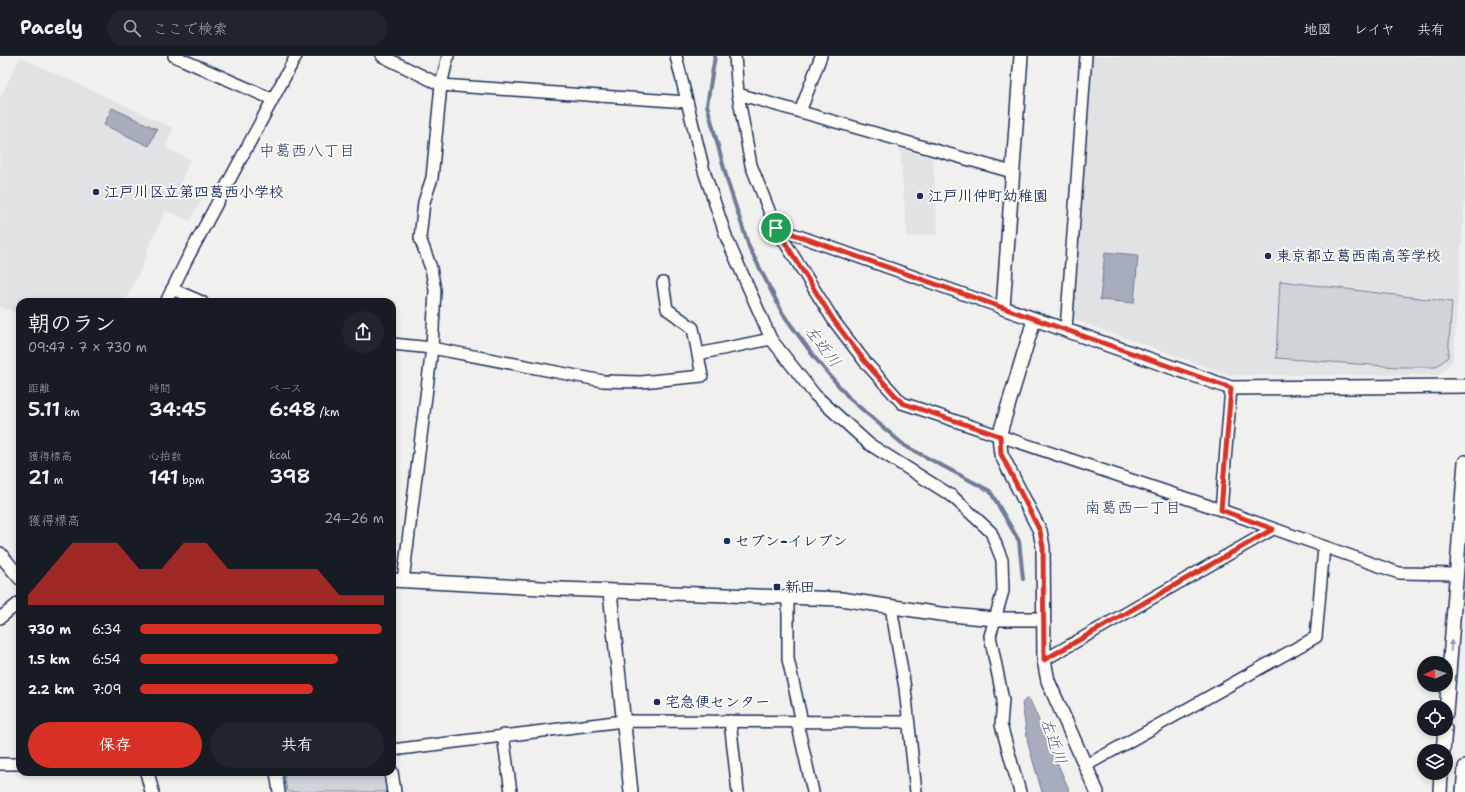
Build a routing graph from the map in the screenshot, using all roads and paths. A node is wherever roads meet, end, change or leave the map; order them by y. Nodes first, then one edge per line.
1 (174, 56) edge
2 (296, 56) edge
3 (382, 56) edge
4 (448, 56) edge
5 (676, 56) edge
6 (735, 56) edge
7 (821, 56) edge
8 (1021, 56) edge
9 (1086, 56) edge
10 (441, 85) junction
11 (738, 94) junction
12 (272, 99) junction
13 (687, 102) junction
14 (800, 112) junction
15 (1012, 172) junction
16 (776, 228) junction
17 (663, 283) dead end
18 (172, 289) junction
19 (168, 298) edge
20 (193, 298) edge
21 (1003, 308) junction
22 (1034, 320) junction
23 (1066, 330) junction
24 (771, 339) junction
25 (396, 344) edge
26 (432, 348) junction
27 (698, 354) junction
28 (1465, 386) edge
29 (1231, 388) junction
30 (1000, 436) junction
31 (1465, 462) edge
32 (1221, 510) junction
33 (1273, 529) junction
34 (1324, 546) junction
35 (0, 554) edge
36 (16, 572) edge
37 (1457, 574) junction
38 (397, 580) edge
39 (610, 592) junction
40 (788, 597) junction
41 (16, 605) edge
42 (891, 606) junction
43 (0, 618) edge
44 (995, 619) junction
45 (1043, 619) junction
46 (1044, 660) junction
47 (1447, 700) edge
48 (623, 721) junction
49 (730, 722) junction
50 (800, 722) junction
51 (908, 722) junction
52 (503, 735) junction
53 (396, 749) edge
54 (0, 764) edge
55 (16, 764) edge
56 (1085, 766) junction
57 (1465, 767) edge
58 (148, 776) edge
59 (277, 776) edge
60 (392, 776) edge
61 (1441, 780) edge
62 (152, 792) edge
63 (279, 792) edge
64 (394, 792) edge
65 (511, 792) edge
66 (631, 792) edge
67 (738, 792) edge
68 (813, 792) edge
69 (916, 792) edge
70 (1020, 792) edge
71 (1097, 792) edge
72 (1440, 792) edge
73 (1463, 792) edge

1 - 12 street
2 - 12 street
3 - 10 street
4 - 10 street
5 - 13 street
6 - 11 street
7 - 14 street
8 - 15 street
9 - 23 street
10 - 13 street
10 - 26 street
11 - 14 street
11 - 16 street
12 - 18 street
13 - 24 street
14 - 15 street
15 - 21 street
16 - 21 street
16 - 30 street
17 - 27 street
18 - 19 street
18 - 20 street
21 - 22 street
22 - 23 street
22 - 30 street
23 - 29 street
24 - 27 street
24 - 44 street
25 - 26 street
26 - 27 street
26 - 38 street
28 - 29 street
29 - 32 street
30 - 32 street
30 - 45 street
31 - 37 street
32 - 33 street
33 - 34 street
33 - 46 street
34 - 37 street
34 - 56 street
35 - 36 street
47 -> 37 street
38 - 39 street
39 - 40 street
39 - 48 street
40 - 42 street
40 - 50 street
41 - 43 street
42 - 44 street
42 - 51 street
44 - 45 street
44 - 70 street
45 - 46 street
46 - 56 street
48 - 49 street
48 - 52 street
48 - 66 street
49 - 50 street
49 - 67 street
50 - 51 street
50 - 68 street
51 - 69 street
52 - 53 street
52 - 65 street
54 - 55 street
56 - 71 street
57 - 73 street
58 - 62 street
59 - 63 street
60 - 64 street
61 - 72 street

